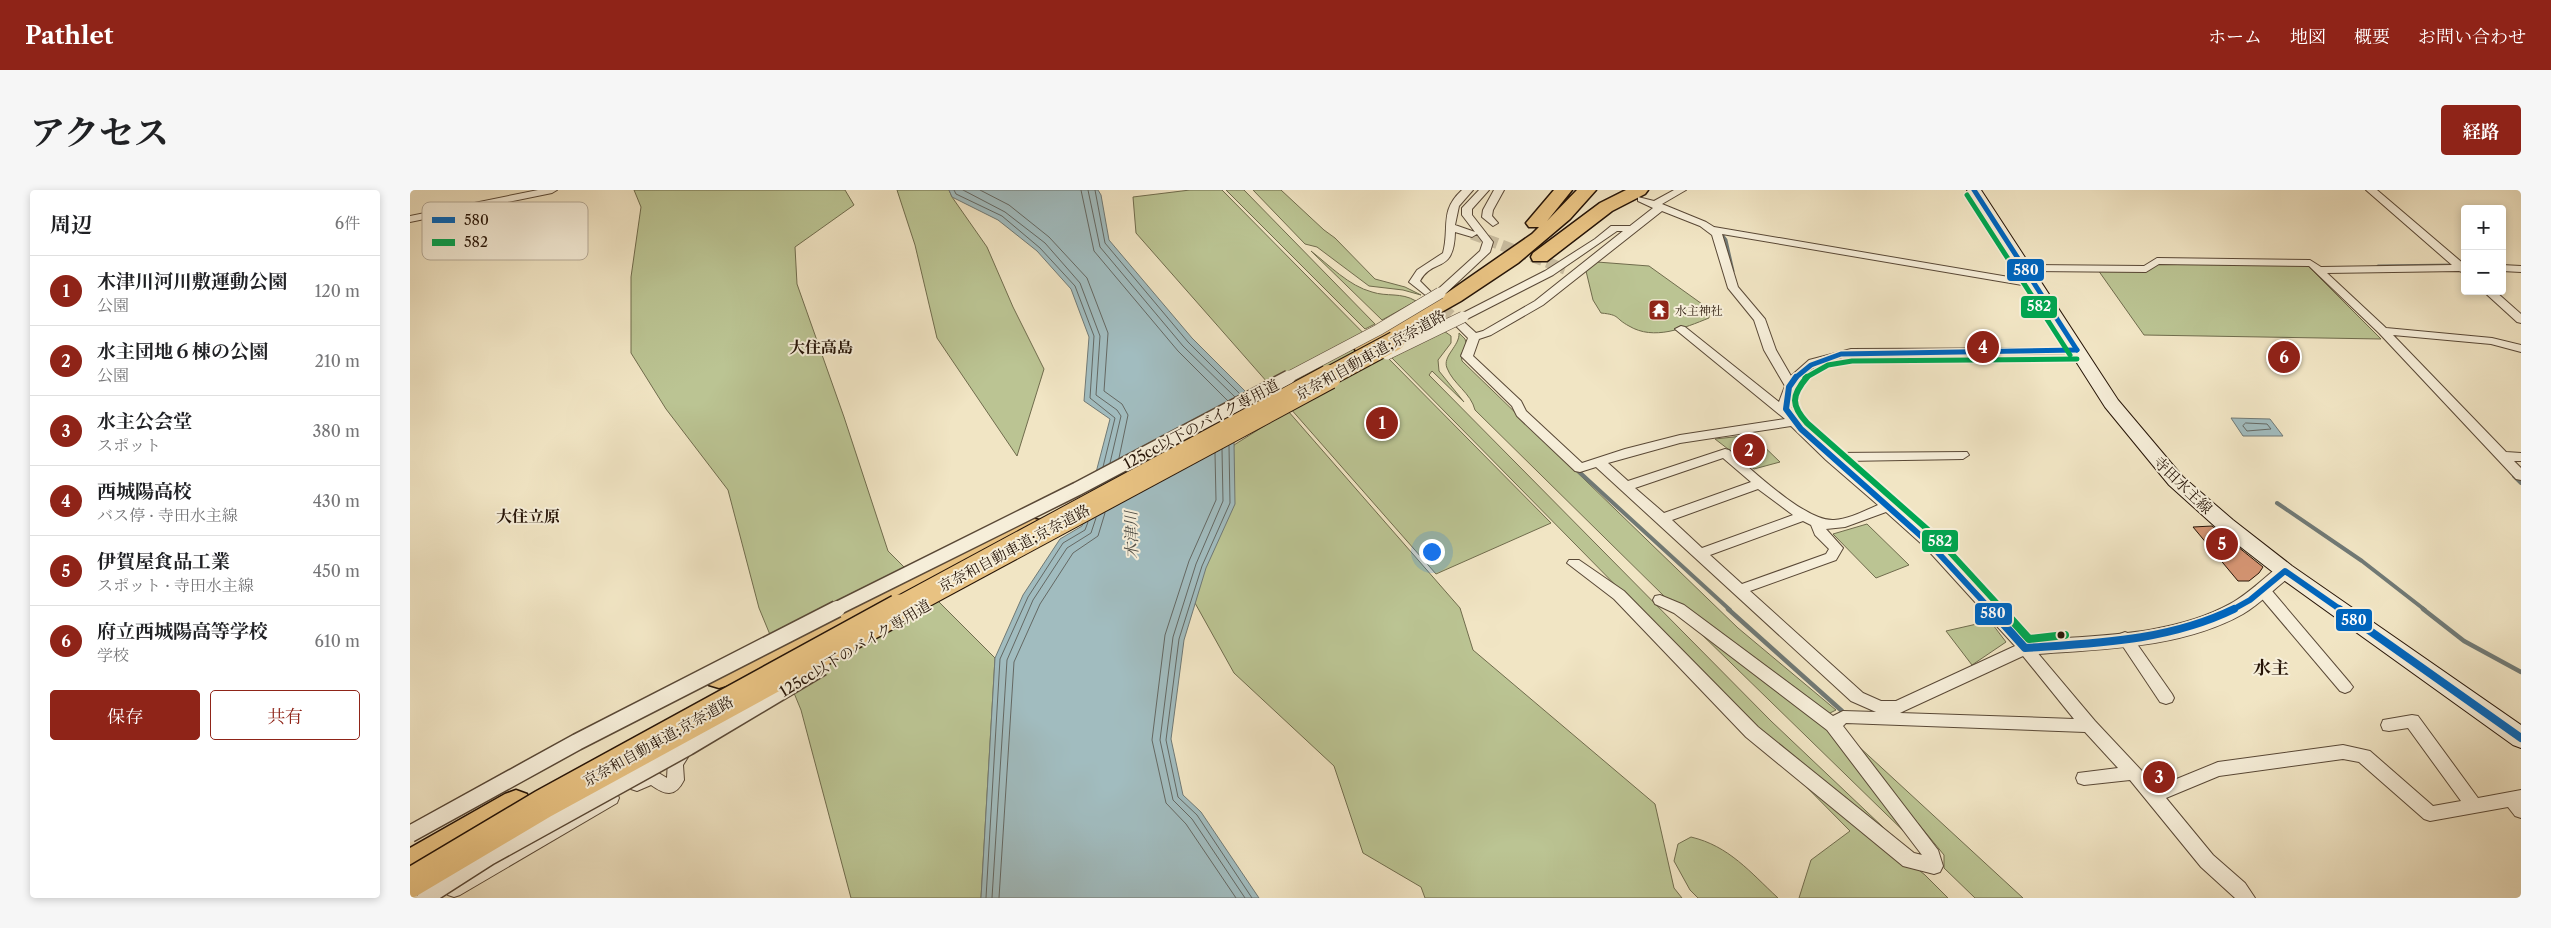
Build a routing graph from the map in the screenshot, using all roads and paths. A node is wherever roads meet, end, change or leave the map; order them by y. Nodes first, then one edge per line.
1 (552, 190) edge
2 (1466, 190) edge
3 (1484, 190) edge
4 (1499, 190) edge
5 (1563, 190) edge
6 (1587, 190) edge
7 (1600, 190) edge
8 (1681, 190) edge
9 (1974, 190) edge
10 (2371, 190) edge
11 (1640, 195) edge
12 (493, 202) edge
13 (1656, 206) junction
14 (1493, 223) dead end
15 (1450, 227) junction
16 (1633, 229) junction
17 (1714, 230) junction
18 (1472, 234) tunnel mouth
19 (2461, 266) edge
20 (2315, 267) junction
21 (1565, 268) tunnel mouth
22 (2024, 268) junction
23 (2506, 268) edge
24 (2461, 269) edge
25 (2521, 269) edge
26 (1576, 273) junction
27 (1500, 278) junction
28 (2034, 284) junction
29 (1440, 295) junction
30 (2493, 295) edge
31 (1461, 320) junction
32 (2521, 320) edge
33 (1681, 329) dead end
34 (2382, 331) junction
35 (1474, 337) junction
36 (1392, 338) junction
37 (2521, 348) edge
38 (2077, 350) junction
39 (1790, 385) junction
40 (1790, 417) junction
41 (1963, 455) dead end
42 (2502, 456) junction
43 (1830, 457) junction
44 (2521, 457) edge
45 (1598, 461) junction
46 (2521, 476) edge
47 (1762, 483) junction
48 (1626, 486) junction
49 (1886, 507) junction
50 (1802, 517) junction
51 (1662, 519) junction
52 (1818, 525) junction
53 (1030, 526) junction
54 (1699, 554) junction
55 (1574, 563) dead end
56 (2285, 571) junction
57 (945, 586) junction
58 (2262, 589) junction
59 (1739, 590) junction
60 (1660, 600) dead end
61 (2125, 638) junction
62 (2025, 648) junction
63 (2345, 687) dead end
64 (2166, 698) dead end
65 (1833, 725) junction
66 (2089, 726) junction
67 (2389, 726) dead end
68 (2521, 738) edge
69 (680, 757) dead end
70 (2134, 774) junction
71 (2084, 778) dead end
72 (2154, 795) junction
73 (2518, 802) edge
74 (2474, 806) junction
75 (410, 834) edge
76 (410, 846) edge
77 (410, 865) edge
78 (410, 875) edge
79 (410, 883) edge
80 (410, 898) edge
81 (426, 898) edge
82 (440, 898) edge
83 (2246, 898) edge

1 - 12 street
2 - 15 street
3 - 29 street, 125cc以下のバイク専用道
4 - 14 street
5 - 29 highway
6 - 29 highway, 京奈和自動車道;京奈道路
7 - 27 highway, 京奈和自動車道;京奈道路
8 - 13 street
9 - 22 main road, 寺田水主線
10 - 19 street
11 - 13 street
11 - 27 highway
13 - 16 street
13 - 17 street
15 - 18 street
15 - 29 street
16 - 26 street
16 - 31 street, 125cc以下のバイク専用道
17 - 28 street
17 - 39 street
20 - 22 street
20 - 24 street
20 - 34 street
21 - 26 street
22 - 28 main road, 寺田水主線
23 - 25 street
26 - 35 street
27 - 36 highway, 京奈和自動車道;京奈道路
28 - 38 main road, 寺田水主線
29 - 36 highway, 京奈和自動車道;京奈道路
29 - 75 street, 125cc以下のバイク専用道, bridge
30 - 32 street
31 - 35 street
31 - 81 street, 125cc以下のバイク専用道, bridge
33 - 40 street
34 - 37 street
34 - 42 street
35 - 45 street
36 - 53 highway, 京奈和自動車道;京奈道路
36 - 57 highway, 京奈和自動車道;京奈道路, bridge
38 - 39 street
38 - 56 main road, 寺田水主線
39 - 40 street
40 - 43 street
40 - 45 street
41 - 43 street
42 - 44 street
42 - 46 street
43 - 49 street
45 - 48 street
47 - 48 street
47 - 50 street
47 - 51 street
48 - 51 street
49 - 52 street
49 - 62 street
50 - 52 street
50 - 54 street
51 - 54 street
52 - 59 street
53 - 76 highway
53 - 77 highway, 京奈和自動車道;京奈道路
54 - 59 street
55 - 65 street
56 - 58 street
56 - 68 main road, 寺田水主線
57 - 79 highway, 京奈和自動車道;京奈道路, bridge
57 - 80 highway, bridge
58 - 61 street
58 - 63 street
59 - 62 street
60 - 65 street
61 - 62 street
61 - 64 street
62 - 66 street
65 - 66 street
66 - 70 street
67 - 74 street
69 - 82 street
70 - 71 street
70 - 72 street
72 - 74 street
72 - 83 street
73 - 74 street
78 - 81 street

